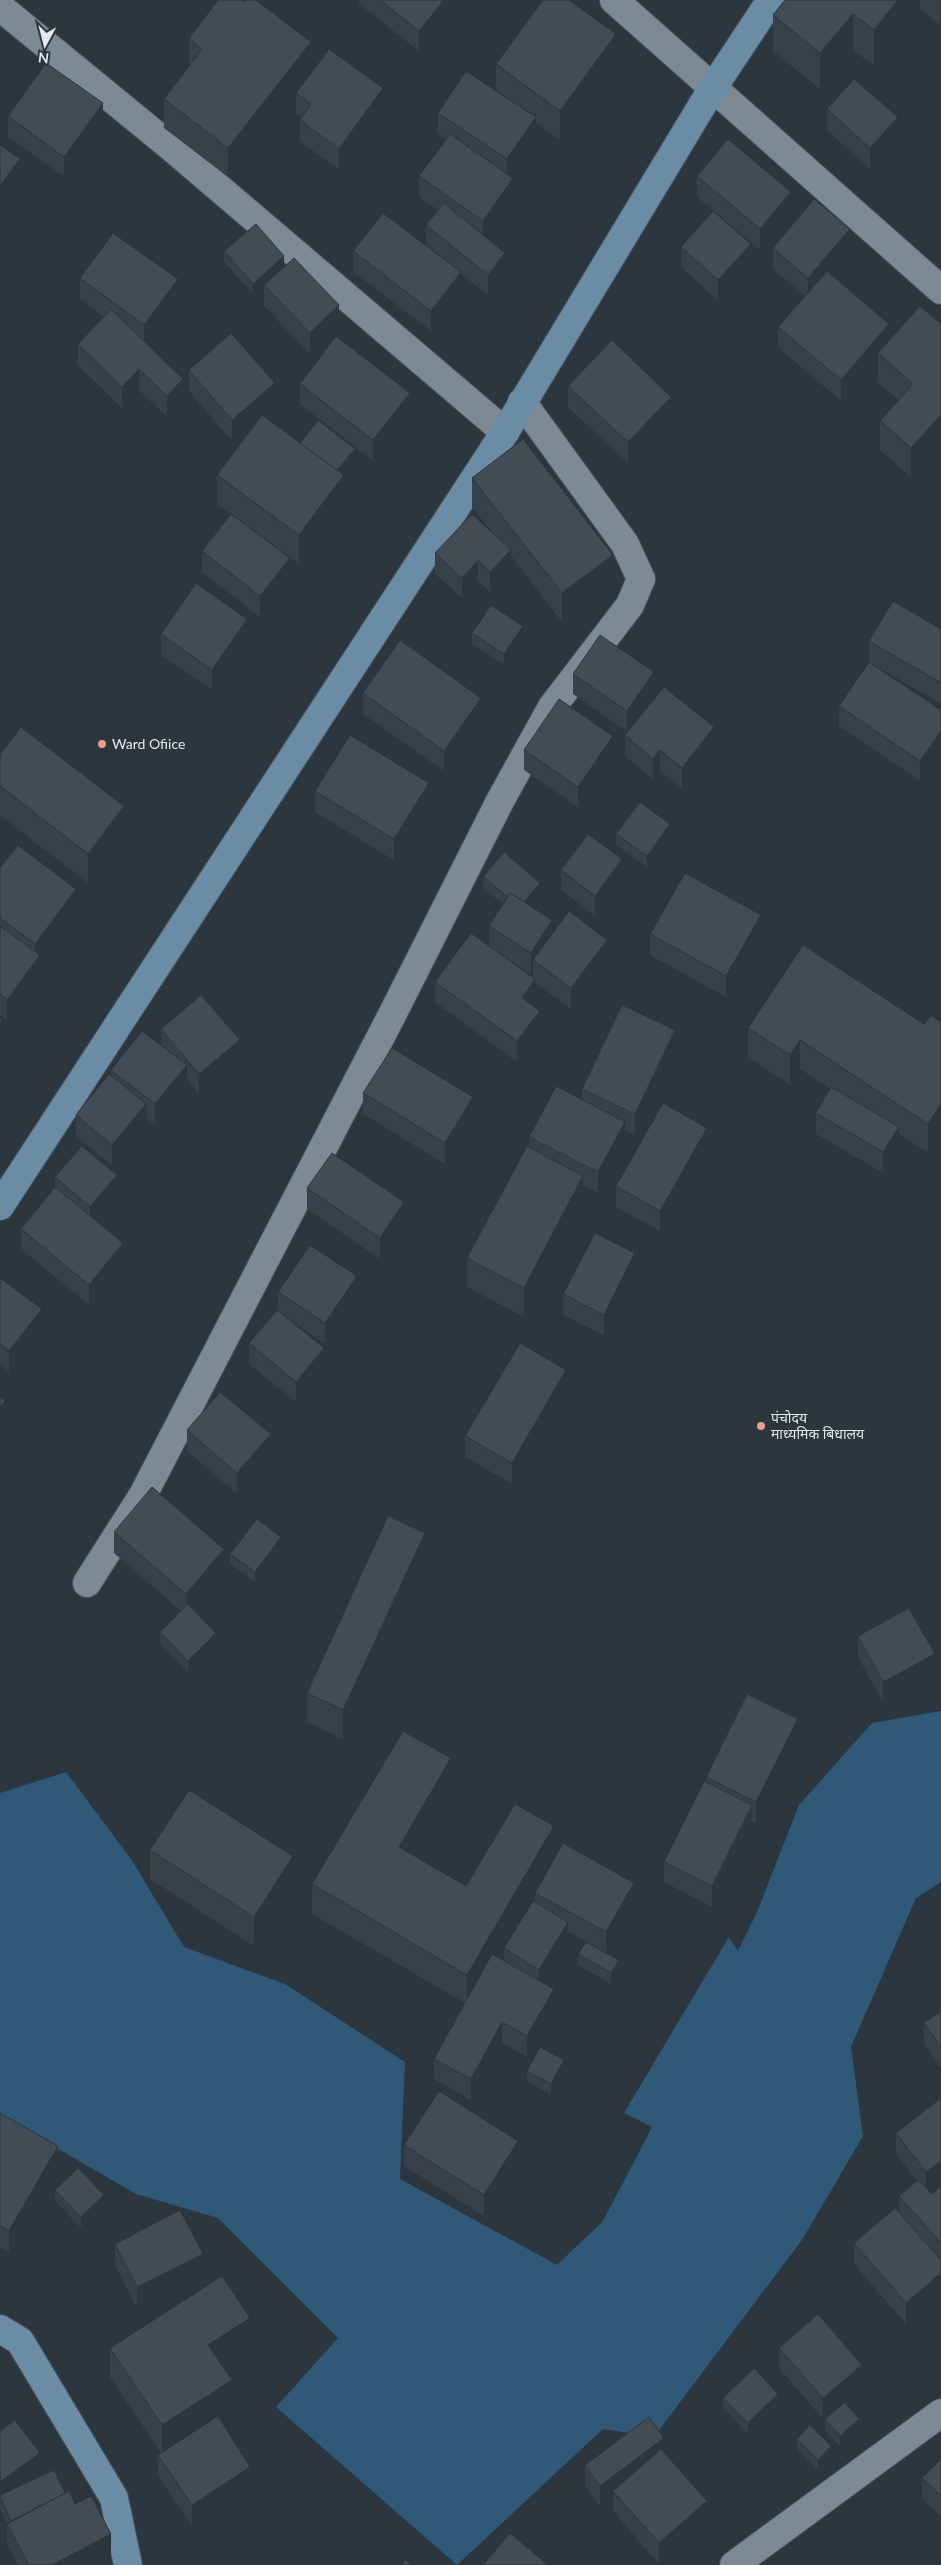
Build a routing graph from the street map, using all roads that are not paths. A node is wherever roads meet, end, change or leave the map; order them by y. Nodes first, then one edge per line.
1 (614, 0) edge
2 (771, 0) edge
3 (0, 8) edge
4 (712, 89) junction
5 (941, 290) edge
6 (522, 402) junction
7 (504, 432) junction
8 (0, 1206) edge
9 (87, 1583) dead end
10 (0, 2329) edge
11 (941, 2412) edge
12 (128, 2565) edge
13 (734, 2565) edge

1 - 4 street
2 - 4 street
3 - 7 street
4 - 5 street
4 - 6 street
6 - 7 street
6 - 9 street
7 - 8 street
10 - 12 street
11 - 13 street

